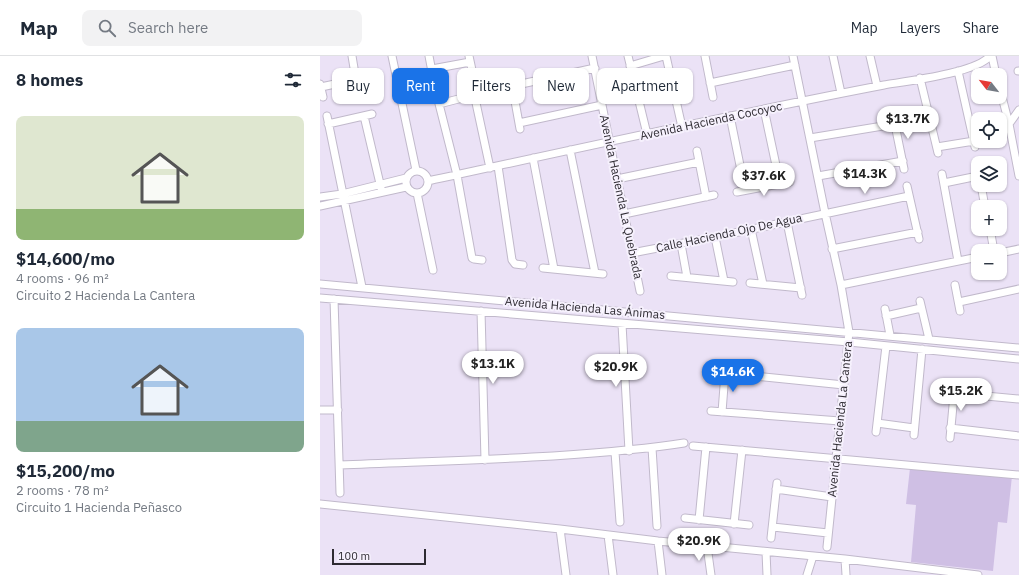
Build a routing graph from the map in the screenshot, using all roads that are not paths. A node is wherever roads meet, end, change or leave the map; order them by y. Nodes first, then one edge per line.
1 (352, 56) edge
2 (392, 56) edge
3 (429, 56) edge
4 (592, 56) edge
5 (628, 56) edge
6 (665, 56) edge
7 (705, 56) edge
8 (793, 56) edge
9 (833, 56) edge
10 (870, 56) edge
11 (991, 56) edge
12 (469, 59) edge
13 (795, 65) junction
14 (630, 66) junction
15 (595, 68) junction
16 (994, 68) edge
17 (958, 71) junction
18 (920, 78) junction
19 (710, 83) junction
20 (320, 86) edge
21 (877, 86) junction
22 (841, 93) junction
23 (323, 97) dead end
24 (713, 97) dead end
25 (449, 101) edge
26 (802, 102) junction
27 (439, 104) edge
28 (1004, 104) edge
29 (602, 105) junction
30 (764, 109) junction
31 (1019, 110) edge
32 (372, 114) dead end
33 (893, 115) dead end
34 (364, 116) junction
35 (730, 116) junction
36 (895, 124) junction
37 (1009, 124) junction
38 (682, 127) junction
39 (647, 134) junction
40 (810, 138) junction
41 (610, 142) junction
42 (570, 150) junction
43 (697, 150) dead end
44 (533, 158) junction
45 (903, 161) junction
46 (699, 162) junction
47 (498, 166) junction
48 (490, 168) junction
49 (904, 169) dead end
50 (416, 170) junction
51 (1018, 172) edge
52 (942, 174) dead end
53 (457, 175) junction
54 (818, 176) junction
55 (971, 177) edge
56 (406, 178) junction
57 (617, 179) junction
58 (428, 181) junction
59 (790, 182) dead end
60 (944, 183) junction
61 (780, 184) junction
62 (907, 186) dead end
63 (406, 187) junction
64 (381, 189) junction
65 (745, 190) junction
66 (737, 192) dead end
67 (417, 193) junction
68 (714, 195) dead end
69 (909, 196) junction
70 (320, 197) edge
71 (343, 197) junction
72 (706, 197) junction
73 (320, 206) edge
74 (825, 213) junction
75 (624, 214) junction
76 (787, 222) junction
77 (751, 230) junction
78 (716, 237) junction
79 (681, 244) junction
80 (832, 248) junction
81 (1019, 249) edge
82 (1007, 252) edge
83 (632, 253) junction
84 (971, 258) edge
85 (482, 260) dead end
86 (958, 261) junction
87 (523, 265) dead end
88 (543, 268) dead end
89 (554, 269) junction
90 (433, 270) dead end
91 (595, 273) junction
92 (603, 274) dead end
93 (671, 276) dead end
94 (687, 277) junction
95 (724, 281) junction
96 (733, 282) dead end
97 (320, 283) edge
98 (750, 283) dead end
99 (763, 284) junction
100 (841, 285) junction
101 (955, 285) dead end
102 (362, 287) junction
103 (1019, 289) edge
104 (640, 291) dead end
105 (442, 295) junction
106 (320, 298) edge
107 (334, 299) junction
108 (920, 301) dead end
109 (958, 302) junction
110 (441, 307) junction
111 (921, 308) junction
112 (960, 310) dead end
113 (481, 311) junction
114 (622, 324) junction
115 (849, 332) junction
116 (890, 335) junction
117 (928, 339) junction
118 (849, 342) junction
119 (886, 346) junction
120 (1019, 348) edge
121 (922, 349) junction
122 (1019, 359) edge
123 (716, 372) dead end
124 (725, 373) junction
125 (955, 384) dead end
126 (844, 385) junction
127 (954, 394) junction
128 (1019, 400) edge
129 (320, 410) edge
130 (338, 410) junction
131 (711, 411) dead end
132 (722, 412) junction
133 (840, 421) junction
134 (877, 423) junction
135 (950, 428) junction
136 (876, 432) dead end
137 (1019, 436) edge
138 (950, 438) dead end
139 (684, 443) dead end
140 (693, 446) dead end
141 (706, 447) junction
142 (652, 448) junction
143 (742, 450) junction
144 (629, 451) junction
145 (615, 452) junction
146 (836, 459) junction
147 (485, 460) junction
148 (340, 465) junction
149 (1019, 475) edge
150 (340, 493) dead end
151 (832, 497) junction
152 (320, 504) edge
153 (685, 518) dead end
154 (699, 520) junction
155 (620, 522) dead end
156 (734, 524) junction
157 (749, 525) dead end
158 (657, 526) dead end
159 (773, 527) junction
160 (560, 529) junction
161 (828, 533) junction
162 (608, 535) junction
163 (771, 538) dead end
164 (658, 541) junction
165 (707, 546) junction
166 (827, 547) dead end
167 (766, 552) junction
168 (812, 556) junction
169 (845, 559) junction
170 (566, 575) edge
171 (613, 575) edge
172 (662, 575) edge
173 (710, 575) edge
174 (767, 575) edge
175 (807, 575) edge
176 (846, 575) edge
177 (978, 575) edge

1 - 20 street
2 - 50 street
3 - 12 street
4 - 15 street, Avenida Hacienda La Quebrada
5 - 14 street
6 - 14 street
6 - 38 street
7 - 19 street
8 - 13 street, Avenida Hacienda La Cantera
9 - 22 street
10 - 21 street
11 - 16 street
11 - 17 street, Avenida Hacienda Cocoyoc
13 - 19 street
13 - 26 street, Avenida Hacienda La Cantera
14 - 39 street
15 - 29 street, Avenida Hacienda La Quebrada
15 - 29 street
17 - 18 street, Avenida Hacienda Cocoyoc
17 - 18 street
18 - 21 street, Avenida Hacienda Cocoyoc
19 - 24 street
20 - 23 street
21 - 22 street, Avenida Hacienda Cocoyoc
22 - 26 street, Avenida Hacienda Cocoyoc
25 - 48 street
26 - 30 street, Avenida Hacienda Cocoyoc
26 - 40 street, Avenida Hacienda La Cantera
27 - 53 street
28 - 37 street
29 - 41 street, Avenida Hacienda La Quebrada
30 - 35 street, Avenida Hacienda Cocoyoc
30 - 61 street
31 - 37 street
32 - 34 street
33 - 36 street
34 - 64 street
34 - 71 street
35 - 38 street, Avenida Hacienda Cocoyoc
35 - 65 street
36 - 40 street
36 - 45 street
37 - 51 street
38 - 39 street, Avenida Hacienda Cocoyoc
39 - 41 street, Avenida Hacienda Cocoyoc
40 - 54 street, Avenida Hacienda La Cantera
41 - 42 street, Avenida Hacienda Cocoyoc
41 - 57 street, Avenida Hacienda La Quebrada
42 - 44 street, Avenida Hacienda Cocoyoc
42 - 91 street
43 - 46 street
44 - 47 street, Avenida Hacienda Cocoyoc
44 - 89 street
45 - 49 street
45 - 54 street
46 - 57 street
46 - 72 street
47 - 48 street, Avenida Hacienda Cocoyoc
47 - 87 street
48 - 53 street, Avenida Hacienda Cocoyoc
50 - 56 street
50 - 58 street
52 - 60 street
53 - 58 street, Avenida Hacienda Cocoyoc
53 - 85 street
54 - 74 street, Avenida Hacienda La Cantera
55 - 60 street
56 - 63 street
56 - 64 street
57 - 75 street, Avenida Hacienda La Quebrada
58 - 67 street
59 - 61 street
60 - 86 street
61 - 65 street
62 - 69 street
63 - 64 street
63 - 67 street
64 - 71 street
65 - 66 street
67 - 90 street
68 - 72 street
69 - 74 street, Calle Hacienda Ojo De Agua
69 - 80 street
70 - 71 street
71 - 73 street
71 - 102 street
72 - 75 street
74 - 76 street, Calle Hacienda Ojo De Agua
74 - 80 street, Avenida Hacienda La Cantera
75 - 83 street, Avenida Hacienda La Quebrada
76 - 77 street, Calle Hacienda Ojo De Agua
76 - 99 street
77 - 78 street, Calle Hacienda Ojo De Agua
77 - 99 street
78 - 79 street, Calle Hacienda Ojo De Agua
78 - 95 street
79 - 83 street, Calle Hacienda Ojo De Agua
79 - 94 street
80 - 100 street, Avenida Hacienda La Cantera
81 - 82 street
83 - 104 street, Avenida Hacienda La Quebrada
84 - 86 street
86 - 100 street
88 - 89 street
89 - 91 street
91 - 92 street
93 - 94 street
94 - 95 street
95 - 96 street
97 - 102 street, Avenida Hacienda Las Ánimas
98 - 99 street
100 - 115 street, Avenida Hacienda La Cantera
101 - 109 street
102 - 105 street, Avenida Hacienda Las Ánimas
103 - 109 street
105 - 110 street
105 - 115 street, Avenida Hacienda Las Ánimas
106 - 107 street, Avenida Hacienda Las Ánimas
107 - 110 street, Avenida Hacienda Las Ánimas
107 - 130 street
108 - 111 street
109 - 112 street
110 - 113 street, Avenida Hacienda Las Ánimas
111 - 116 street
111 - 117 street
113 - 114 street, Avenida Hacienda Las Ánimas
113 - 147 street
114 - 118 street, Avenida Hacienda Las Ánimas
114 - 144 street
115 - 116 street, Avenida Hacienda Las Ánimas
115 - 118 street, Avenida Hacienda La Cantera
116 - 117 street, Avenida Hacienda Las Ánimas
117 - 120 street, Avenida Hacienda Las Ánimas
118 - 119 street, Avenida Hacienda Las Ánimas
118 - 126 street, Avenida Hacienda La Cantera
119 - 121 street, Avenida Hacienda Las Ánimas
119 - 134 street
121 - 122 street, Avenida Hacienda Las Ánimas
121 - 134 street
123 - 124 street
124 - 126 street
124 - 132 street
125 - 127 street
126 - 133 street, Avenida Hacienda La Cantera
127 - 128 street
127 - 135 street
129 - 130 street
130 - 148 street
131 - 132 street
132 - 133 street
133 - 146 street, Avenida Hacienda La Cantera
134 - 136 street
135 - 137 street
135 - 138 street
139 - 142 street
140 - 141 street
141 - 143 street
141 - 154 street
142 - 144 street
142 - 158 street
143 - 146 street
143 - 156 street
144 - 145 street
145 - 147 street
145 - 155 street
146 - 149 street
146 - 151 street, Avenida Hacienda La Cantera
147 - 148 street
148 - 150 street
151 - 159 street
151 - 161 street, Avenida Hacienda La Cantera
152 - 160 street
153 - 154 street
154 - 156 street
156 - 157 street
159 - 161 street
159 - 163 street
160 - 162 street
160 - 170 street
161 - 166 street, Avenida Hacienda La Cantera
162 - 164 street
162 - 171 street
164 - 165 street
164 - 172 street
165 - 167 street
165 - 173 street
167 - 168 street
167 - 174 street
168 - 169 street
168 - 175 street
169 - 176 street
169 - 177 street

